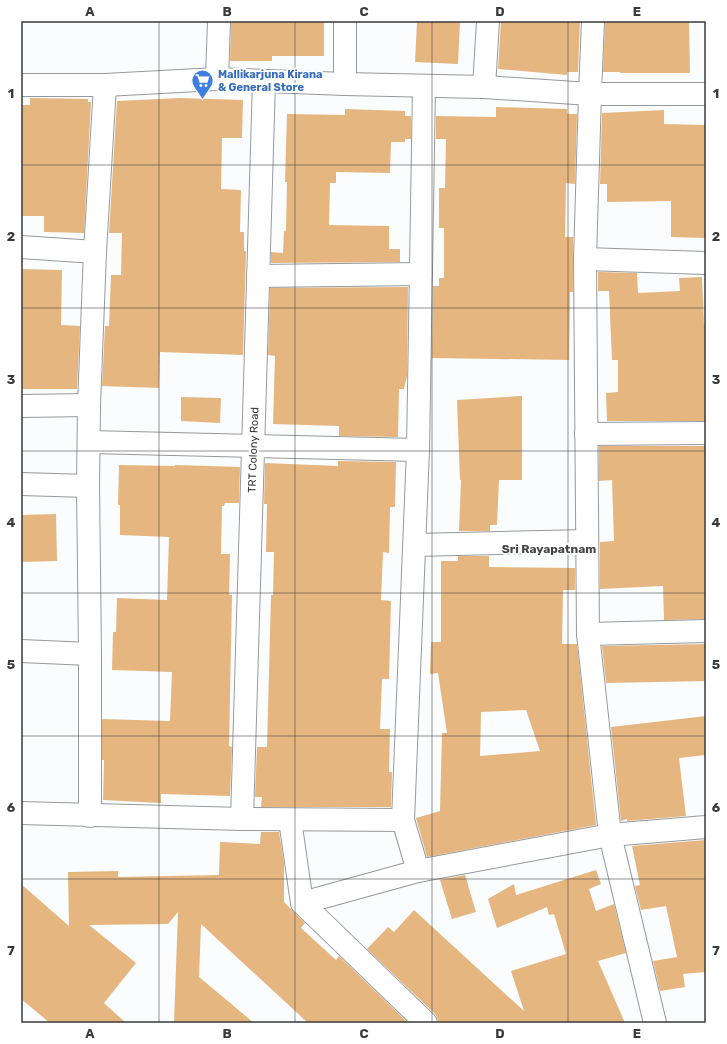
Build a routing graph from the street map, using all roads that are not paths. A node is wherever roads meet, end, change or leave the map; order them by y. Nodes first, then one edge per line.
1 (219, 21) edge
2 (345, 21) edge
3 (488, 21) edge
4 (594, 21) edge
5 (217, 79) junction
6 (264, 81) junction
7 (21, 84) edge
8 (345, 84) junction
9 (105, 85) junction
10 (424, 86) junction
11 (484, 87) junction
12 (590, 94) junction
13 (706, 94) edge
14 (21, 247) edge
15 (94, 252) junction
16 (585, 259) junction
17 (706, 264) edge
18 (421, 274) junction
19 (258, 276) junction
20 (89, 405) junction
21 (21, 406) edge
22 (706, 433) edge
23 (586, 434) junction
24 (89, 442) junction
25 (254, 446) junction
26 (418, 450) junction
27 (21, 484) edge
28 (88, 486) junction
29 (586, 541) junction
30 (415, 545) junction
31 (706, 630) edge
32 (588, 634) junction
33 (21, 652) edge
34 (90, 654) junction
35 (21, 813) edge
36 (90, 816) junction
37 (242, 819) junction
38 (290, 820) junction
39 (403, 820) junction
40 (706, 827) edge
41 (610, 835) junction
42 (418, 871) junction
43 (302, 903) junction
44 (426, 1023) edge
45 (655, 1023) edge

1 - 5 street
2 - 8 street
3 - 11 street
4 - 12 street
5 - 6 street
5 - 9 street
6 - 8 street
6 - 19 street, TRT Colony Road
7 - 9 street
8 - 10 street
9 - 15 street
10 - 11 street
10 - 18 street
11 - 12 street
12 - 13 street
12 - 16 street
14 - 15 street
15 - 20 street
16 - 17 street
16 - 23 street
18 - 19 street
18 - 26 street
19 - 25 street, TRT Colony Road
20 - 21 street
20 - 24 street
22 - 23 street
23 - 29 street
24 - 25 street
24 - 28 street
25 - 26 street
25 - 37 street, TRT Colony Road
26 - 30 street
27 - 28 street
28 - 34 street
29 - 30 street
29 - 32 street
30 - 39 street
31 - 32 street
32 - 41 street
33 - 34 street
34 - 36 street
35 - 36 street
36 - 37 street
37 - 38 street
38 - 39 street
38 - 43 street
39 - 42 street
40 - 41 street
41 - 42 street
41 - 45 street
42 - 43 street
43 - 44 street

